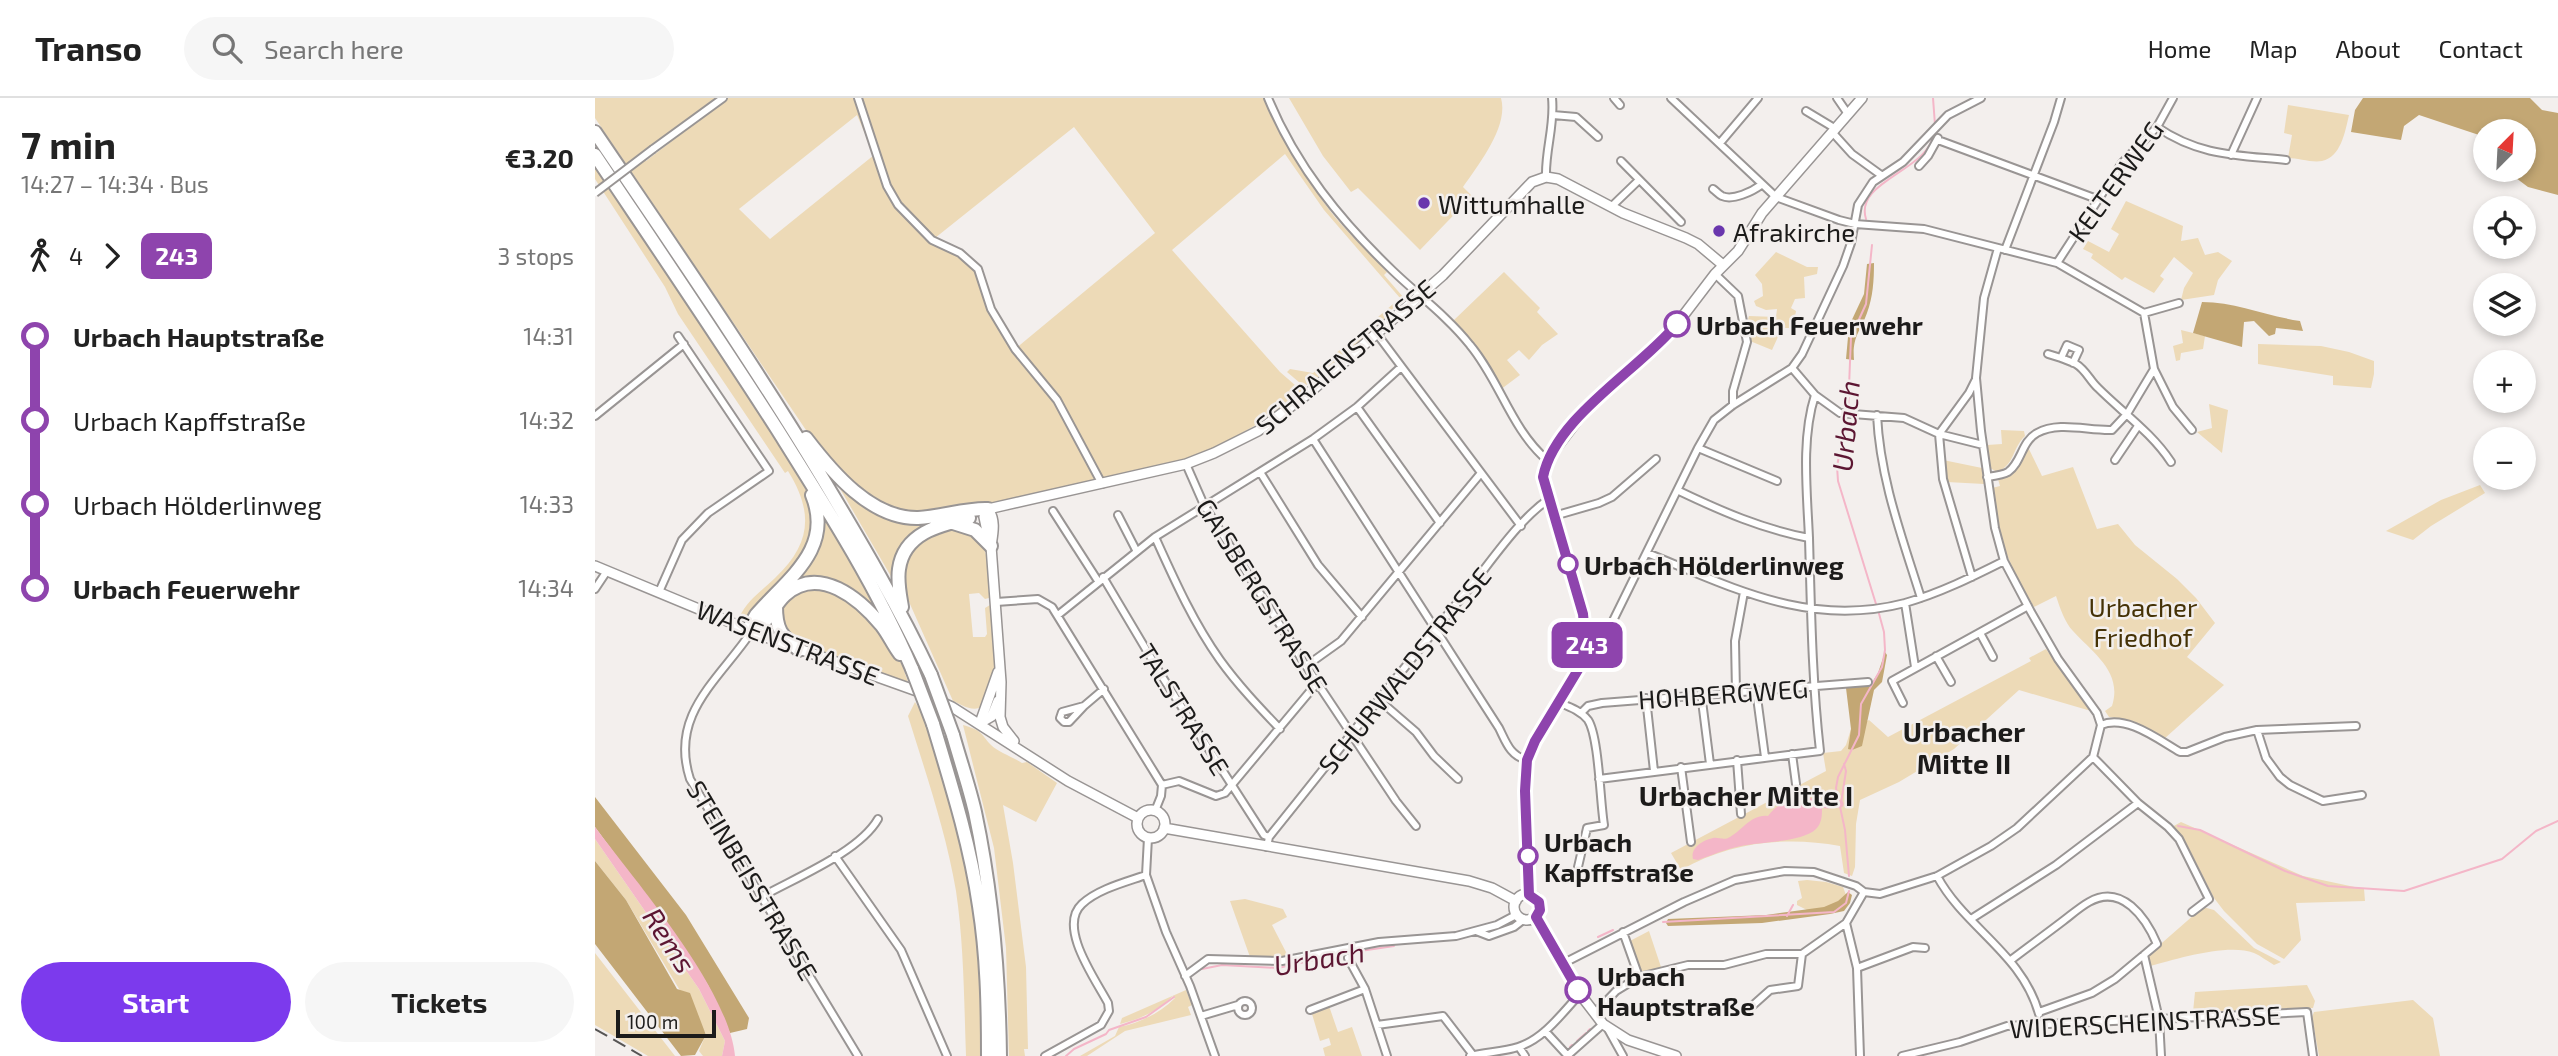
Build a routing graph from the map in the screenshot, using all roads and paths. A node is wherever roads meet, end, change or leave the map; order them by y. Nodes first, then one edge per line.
1 (723, 98) edge
2 (858, 98) edge
3 (1268, 98) edge
4 (1552, 98) edge
5 (1614, 98) edge
6 (1671, 98) edge
7 (1758, 98) edge
8 (1837, 98) edge
9 (1862, 98) edge
10 (1981, 98) edge
11 (2061, 98) edge
12 (2173, 98) edge
13 (2257, 98) edge
14 (1620, 104) dead end
15 (1806, 111) dead end
16 (1848, 114) junction
17 (1553, 115) junction
18 (2157, 127) junction
19 (1835, 131) junction
20 (1934, 131) junction
21 (595, 132) edge
22 (1598, 137) dead end
23 (1938, 140) junction
24 (1720, 144) junction
25 (595, 155) edge
26 (2231, 155) junction
27 (2286, 160) dead end
28 (1621, 161) dead end
29 (1919, 166) dead end
30 (2033, 174) junction
31 (1881, 175) junction
32 (1546, 177) junction
33 (1639, 180) junction
34 (1761, 185) junction
35 (1713, 189) dead end
36 (595, 193) edge
37 (1776, 197) junction
38 (2097, 199) junction
39 (1611, 207) junction
40 (1681, 222) dead end
41 (1854, 224) junction
42 (2001, 249) junction
43 (2057, 263) junction
44 (1723, 265) junction
45 (1715, 274) junction
46 (1420, 297) junction
47 (2179, 303) dead end
48 (2144, 313) junction
49 (1377, 334) junction
50 (678, 337) dead end
51 (684, 344) junction
52 (2048, 354) dead end
53 (2061, 358) junction
54 (2073, 363) junction
55 (1401, 367) junction
56 (1791, 368) junction
57 (2154, 369) junction
58 (1976, 378) junction
59 (1815, 395) junction
60 (1733, 405) junction
61 (1357, 407) junction
62 (2127, 414) junction
63 (1877, 415) junction
64 (595, 416) edge
65 (787, 419) junction
66 (2138, 426) junction
67 (2192, 430) dead end
68 (1939, 434) junction
69 (1313, 439) junction
70 (1983, 445) junction
71 (1698, 448) junction
72 (1656, 459) dead end
73 (1547, 460) junction
74 (2115, 460) dead end
75 (2171, 462) dead end
76 (1186, 464) junction
77 (804, 471) junction
78 (1260, 472) junction
79 (1481, 473) junction
80 (1987, 477) junction
81 (1777, 481) dead end
82 (1103, 484) junction
83 (1679, 491) junction
84 (1549, 499) junction
85 (1204, 505) junction
86 (988, 509) junction
87 (1053, 511) dead end
88 (1118, 514) dead end
89 (1554, 516) junction
90 (949, 523) junction
91 (1440, 523) junction
92 (1521, 526) junction
93 (1155, 537) junction
94 (1809, 538) junction
95 (991, 546) junction
96 (1136, 550) junction
97 (1647, 553) junction
98 (2004, 561) junction
99 (595, 565) edge
100 (607, 571) junction
101 (1399, 574) junction
102 (1972, 577) junction
103 (1101, 579) junction
104 (595, 589) edge
105 (659, 592) junction
106 (1744, 592) junction
107 (1921, 598) junction
108 (996, 602) junction
109 (1905, 603) junction
110 (776, 606) junction
111 (2028, 606) junction
112 (1810, 610) junction
113 (903, 614) junction
114 (1058, 615) junction
115 (1362, 617) junction
116 (1435, 630) junction
117 (752, 631) junction
118 (1980, 633) junction
119 (799, 650) junction
120 (1587, 655) junction
121 (1936, 656) junction
122 (1993, 657) dead end
123 (1000, 663) junction
124 (911, 666) junction
125 (1306, 666) junction
126 (1915, 667) junction
127 (1317, 682) junction
128 (1868, 682) dead end
129 (1951, 682) dead end
130 (1813, 686) junction
131 (1104, 689) junction
132 (1756, 690) junction
133 (1736, 692) junction
134 (1701, 693) junction
135 (1000, 698) junction
136 (1646, 698) junction
137 (1379, 701) junction
138 (1560, 702) junction
139 (1903, 702) dead end
140 (1084, 706) dead end
141 (1581, 713) junction
142 (980, 723) junction
143 (2101, 725) junction
144 (2356, 726) dead end
145 (1280, 729) junction
146 (2257, 730) junction
147 (1352, 734) junction
148 (1025, 752) junction
149 (1792, 754) junction
150 (1765, 757) junction
151 (2093, 757) junction
152 (1527, 760) junction
153 (1737, 761) junction
154 (1710, 764) junction
155 (1681, 767) junction
156 (1654, 771) junction
157 (1458, 779) dead end
158 (1599, 779) junction
159 (1796, 784) dead end
160 (1162, 785) junction
161 (1233, 786) junction
162 (2362, 795) dead end
163 (2138, 803) junction
164 (1155, 811) junction
165 (1741, 814) dead end
166 (1138, 818) junction
167 (878, 819) dead end
168 (1416, 826) dead end
169 (1164, 828) junction
170 (1148, 838) junction
171 (1268, 842) junction
172 (1691, 842) dead end
173 (835, 856) junction
174 (1578, 867) dead end
175 (1146, 875) junction
176 (1937, 876) junction
177 (1864, 892) junction
178 (1529, 895) junction
179 (763, 896) junction
180 (1516, 901) junction
181 (2192, 912) dead end
182 (1519, 917) junction
183 (1536, 917) junction
184 (1971, 919) junction
185 (1846, 923) junction
186 (1623, 932) junction
187 (1925, 948) dead end
188 (1803, 954) junction
189 (2144, 955) junction
190 (1348, 958) dead end
191 (2011, 960) junction
192 (1564, 962) junction
193 (1857, 968) junction
194 (1185, 976) junction
195 (1639, 977) junction
196 (1365, 989) junction
197 (1580, 994) junction
198 (1238, 1005) dead end
199 (1751, 1007) dead end
200 (1310, 1010) dead end
201 (1595, 1013) junction
202 (2039, 1013) junction
203 (1201, 1016) junction
204 (2159, 1019) junction
205 (2039, 1023) junction
206 (1377, 1025) junction
207 (1605, 1026) junction
208 (1545, 1031) junction
209 (1519, 1047) junction
210 (858, 1056) edge
211 (947, 1056) edge
212 (988, 1056) edge
213 (1000, 1056) edge
214 (1045, 1056) edge
215 (1215, 1056) edge
216 (1387, 1056) edge
217 (1471, 1056) edge
218 (1525, 1056) edge
219 (1567, 1056) edge
220 (1623, 1056) edge
221 (1676, 1056) edge
222 (1860, 1056) edge
223 (1902, 1056) edge
224 (2161, 1056) edge
225 (2313, 1056) edge

1 - 36 street, bridge
2 - 82 street
3 - 46 street
4 - 17 street
5 - 14 street
6 - 24 street
7 - 24 street
8 - 16 street
9 - 16 street
10 - 20 street
11 - 30 street
12 - 18 street, KELTERWEG
13 - 26 street
15 - 19 street
16 - 19 street
17 - 22 street
17 - 32 street
18 - 26 street
18 - 38 street, KELTERWEG
19 - 31 street
19 - 37 street
20 - 23 street
20 - 31 street
21 - 65 highway
23 - 29 street
23 - 30 street
24 - 34 street
25 - 77 highway
26 - 27 street
28 - 33 street
30 - 38 street
30 - 42 street
31 - 41 street
32 - 39 street
32 - 46 street, SCHRAIENSTRASSE
33 - 39 street
33 - 40 street
34 - 35 street
34 - 37 street
37 - 41 street
37 - 44 street
38 - 43 street, KELTERWEG
39 - 44 street
41 - 42 street
41 - 56 street
42 - 43 street
42 - 58 street
43 - 48 street
44 - 45 street
45 - 60 street
45 - 73 street
46 - 49 street, SCHRAIENSTRASSE
46 - 73 street
47 - 48 street
48 - 57 street
49 - 55 street
49 - 76 street, SCHRAIENSTRASSE
50 - 51 street
51 - 64 street
51 - 105 street
52 - 53 street
53 - 54 street
53 - 54 street
54 - 62 street
55 - 61 street
55 - 79 street
56 - 59 street
56 - 60 street
57 - 62 street
57 - 67 street
58 - 68 street
58 - 70 street
59 - 63 street
59 - 94 street
60 - 71 street
61 - 69 street
61 - 91 street
62 - 66 street
62 - 80 street
63 - 68 street
63 - 107 street
65 - 86 highway
65 - 113 highway
66 - 74 street
66 - 75 street
68 - 70 street
68 - 102 street
69 - 78 street
69 - 101 street
70 - 80 street
71 - 81 street
71 - 83 street
72 - 89 street
73 - 84 street
76 - 82 street, SCHRAIENSTRASSE
76 - 85 street, GAISBERGSTRASSE
77 - 117 highway
77 - 124 highway
78 - 85 street
78 - 115 street
79 - 91 street
79 - 92 street
80 - 98 street
82 - 86 street, SCHRAIENSTRASSE
83 - 94 street
83 - 97 street
84 - 89 street
84 - 92 street, SCHURWALDSTRASSE
85 - 93 street
85 - 125 street, GAISBERGSTRASSE
86 - 90 highway
86 - 95 street
87 - 103 street, TALSTRASSE
88 - 96 street
89 - 120 street
90 - 95 highway
90 - 113 highway
91 - 101 street
92 - 116 street, SCHURWALDSTRASSE
93 - 96 street
93 - 145 street
94 - 112 street
95 - 108 street
96 - 103 street
97 - 106 street
97 - 120 street
98 - 102 street
98 - 111 street
99 - 100 street, WASENSTRASSE
100 - 104 street
100 - 105 street, WASENSTRASSE
101 - 115 street
101 - 116 street
102 - 107 street
103 - 114 street
103 - 161 street, TALSTRASSE
105 - 117 street, WASENSTRASSE
106 - 112 street
106 - 133 street
107 - 109 street
108 - 114 street
108 - 123 street
109 - 112 street
109 - 126 street
110 - 117 highway
110 - 119 highway
110 - 124 highway
111 - 118 street
111 - 143 street
112 - 130 street
113 - 213 highway, bridge
114 - 131 street
115 - 125 street
116 - 137 street, SCHURWALDSTRASSE
116 - 152 street
117 - 119 street, WASENSTRASSE
117 - 179 street, STEINBEISSTRASSE
118 - 121 street
118 - 122 street
119 - 142 street, WASENSTRASSE
120 - 138 street
121 - 126 street
121 - 129 street
123 - 135 street
123 - 142 street
124 - 212 highway, bridge
125 - 127 street, GAISBERGSTRASSE
126 - 139 street
127 - 145 street
127 - 147 street, GAISBERGSTRASSE
128 - 130 street, HOHBERGWEG
130 - 132 street, HOHBERGWEG
130 - 149 street
131 - 140 street
131 - 160 street
132 - 133 street, HOHBERGWEG
132 - 150 street
133 - 134 street, HOHBERGWEG
134 - 136 street, HOHBERGWEG
134 - 154 street
135 - 142 street
135 - 148 street
136 - 141 street, HOHBERGWEG
136 - 156 street
137 - 147 street, SCHURWALDSTRASSE
137 - 157 street
138 - 141 street
138 - 152 street
141 - 158 street
142 - 148 street, WASENSTRASSE
143 - 146 street
143 - 151 street
144 - 146 street
145 - 161 street
146 - 162 street
147 - 168 street, GAISBERGSTRASSE
147 - 171 street, SCHURWALDSTRASSE
148 - 166 street
149 - 150 street
149 - 159 street
150 - 153 street
151 - 163 street
151 - 176 street
152 - 178 street
153 - 154 street
153 - 165 street
154 - 155 street
155 - 156 street
155 - 172 street
156 - 158 street
158 - 174 street
160 - 161 street
160 - 164 street
161 - 171 street, TALSTRASSE
163 - 181 street
163 - 184 street
164 - 166 street
164 - 169 street
166 - 170 street
167 - 173 street
169 - 170 street
169 - 171 street
170 - 175 street
171 - 180 street
173 - 179 street
173 - 211 street
175 - 194 street
175 - 214 street
176 - 177 street
176 - 184 street
177 - 185 street
177 - 186 street
178 - 180 street
178 - 183 street
179 - 210 street, STEINBEISSTRASSE
180 - 182 street
182 - 183 street
182 - 194 street
183 - 192 street
184 - 191 street
185 - 188 street
185 - 193 street
186 - 192 street
186 - 195 street
187 - 193 street
188 - 195 street
188 - 199 street
189 - 191 street
189 - 202 street
189 - 204 street
190 - 196 street
191 - 202 street
192 - 197 street
193 - 222 street
194 - 203 street
195 - 201 street
196 - 200 street
196 - 206 street
197 - 201 street
197 - 208 street
198 - 203 street
201 - 207 street
202 - 205 street
203 - 215 street
204 - 205 street, WIDERSCHEINSTRASSE
204 - 224 street
204 - 225 street, WIDERSCHEINSTRASSE
205 - 223 street, WIDERSCHEINSTRASSE
206 - 216 street
206 - 217 street
207 - 219 street
207 - 220 street
207 - 221 street
208 - 209 street
208 - 219 street
209 - 217 street
209 - 218 street

